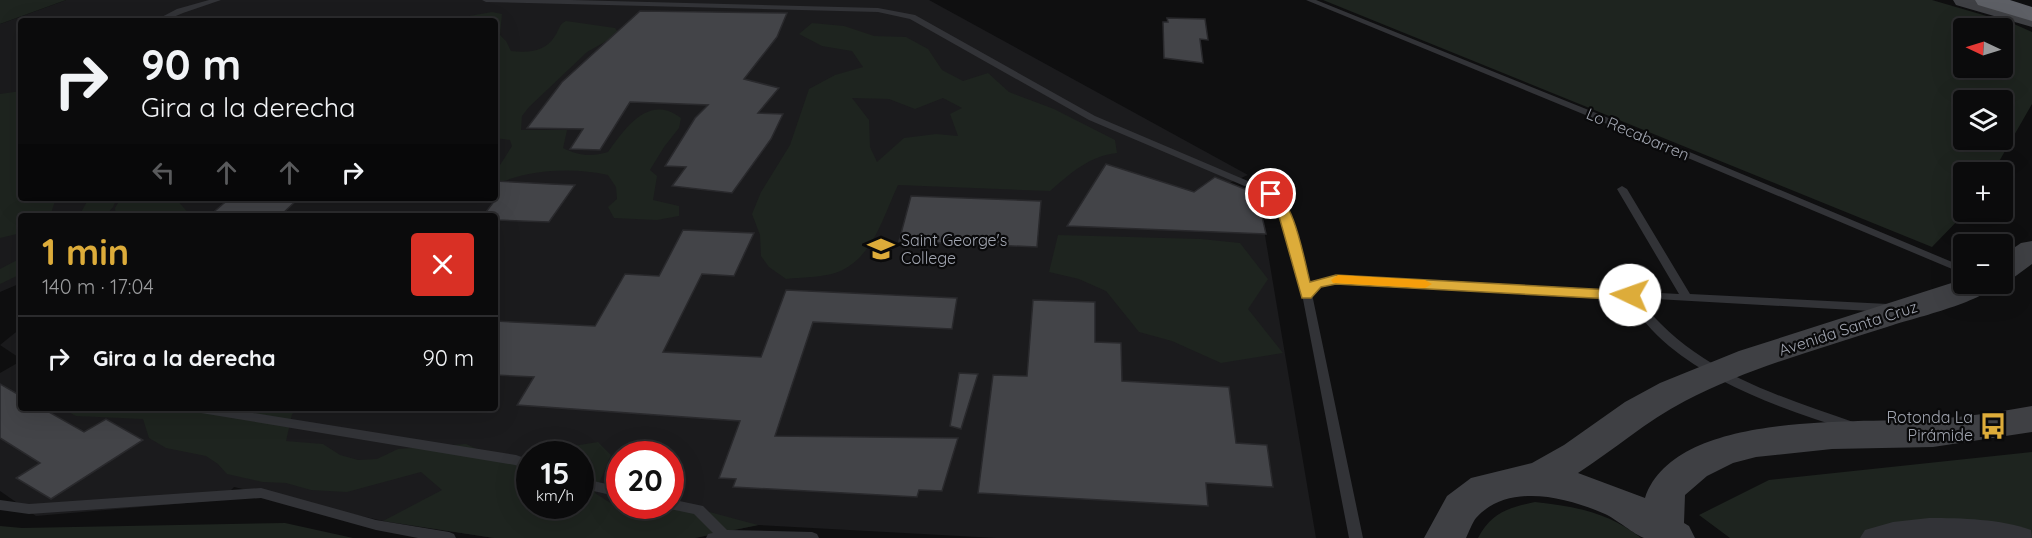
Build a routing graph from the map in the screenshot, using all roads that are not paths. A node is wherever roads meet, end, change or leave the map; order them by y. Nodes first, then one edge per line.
1 (217, 0) edge
2 (486, 0) edge
3 (1310, 0) edge
4 (1965, 0) edge
5 (1986, 0) edge
6 (2032, 14) edge
7 (165, 18) edge
8 (2032, 20) edge
9 (1622, 189) dead end
10 (2032, 249) edge
11 (2013, 263) edge
12 (1953, 266) edge
13 (1953, 293) edge
14 (1306, 294) junction
15 (1630, 295) junction
16 (1687, 298) junction
17 (1907, 309) junction
18 (1717, 372) junction
19 (214, 411) edge
20 (2032, 418) edge
21 (1879, 435) junction
22 (516, 460) edge
23 (1527, 481) junction
24 (0, 505) edge
25 (684, 507) edge
26 (1669, 533) edge
27 (718, 536) edge
28 (450, 538) edge
29 (812, 538) edge
30 (1356, 538) edge
31 (1445, 538) edge
32 (1875, 538) edge
33 (2021, 538) edge

1 - 7 lane
2 - 14 lane
3 - 12 lane, Lo Recabarren
4 - 8 street
5 - 6 highway
9 - 16 lane
10 - 11 street
13 - 17 street, Avenida Santa Cruz
14 - 15 lane
14 - 30 lane
15 - 16 lane
15 - 18 lane
16 - 17 lane
17 - 18 street, Avenida Santa Cruz
18 - 21 lane
18 - 23 street, Avenida Santa Cruz
19 - 22 lane
20 - 21 street
21 - 26 street
23 - 26 street
23 - 31 street
24 - 28 lane
25 - 27 lane
27 - 29 lane
32 - 33 street

